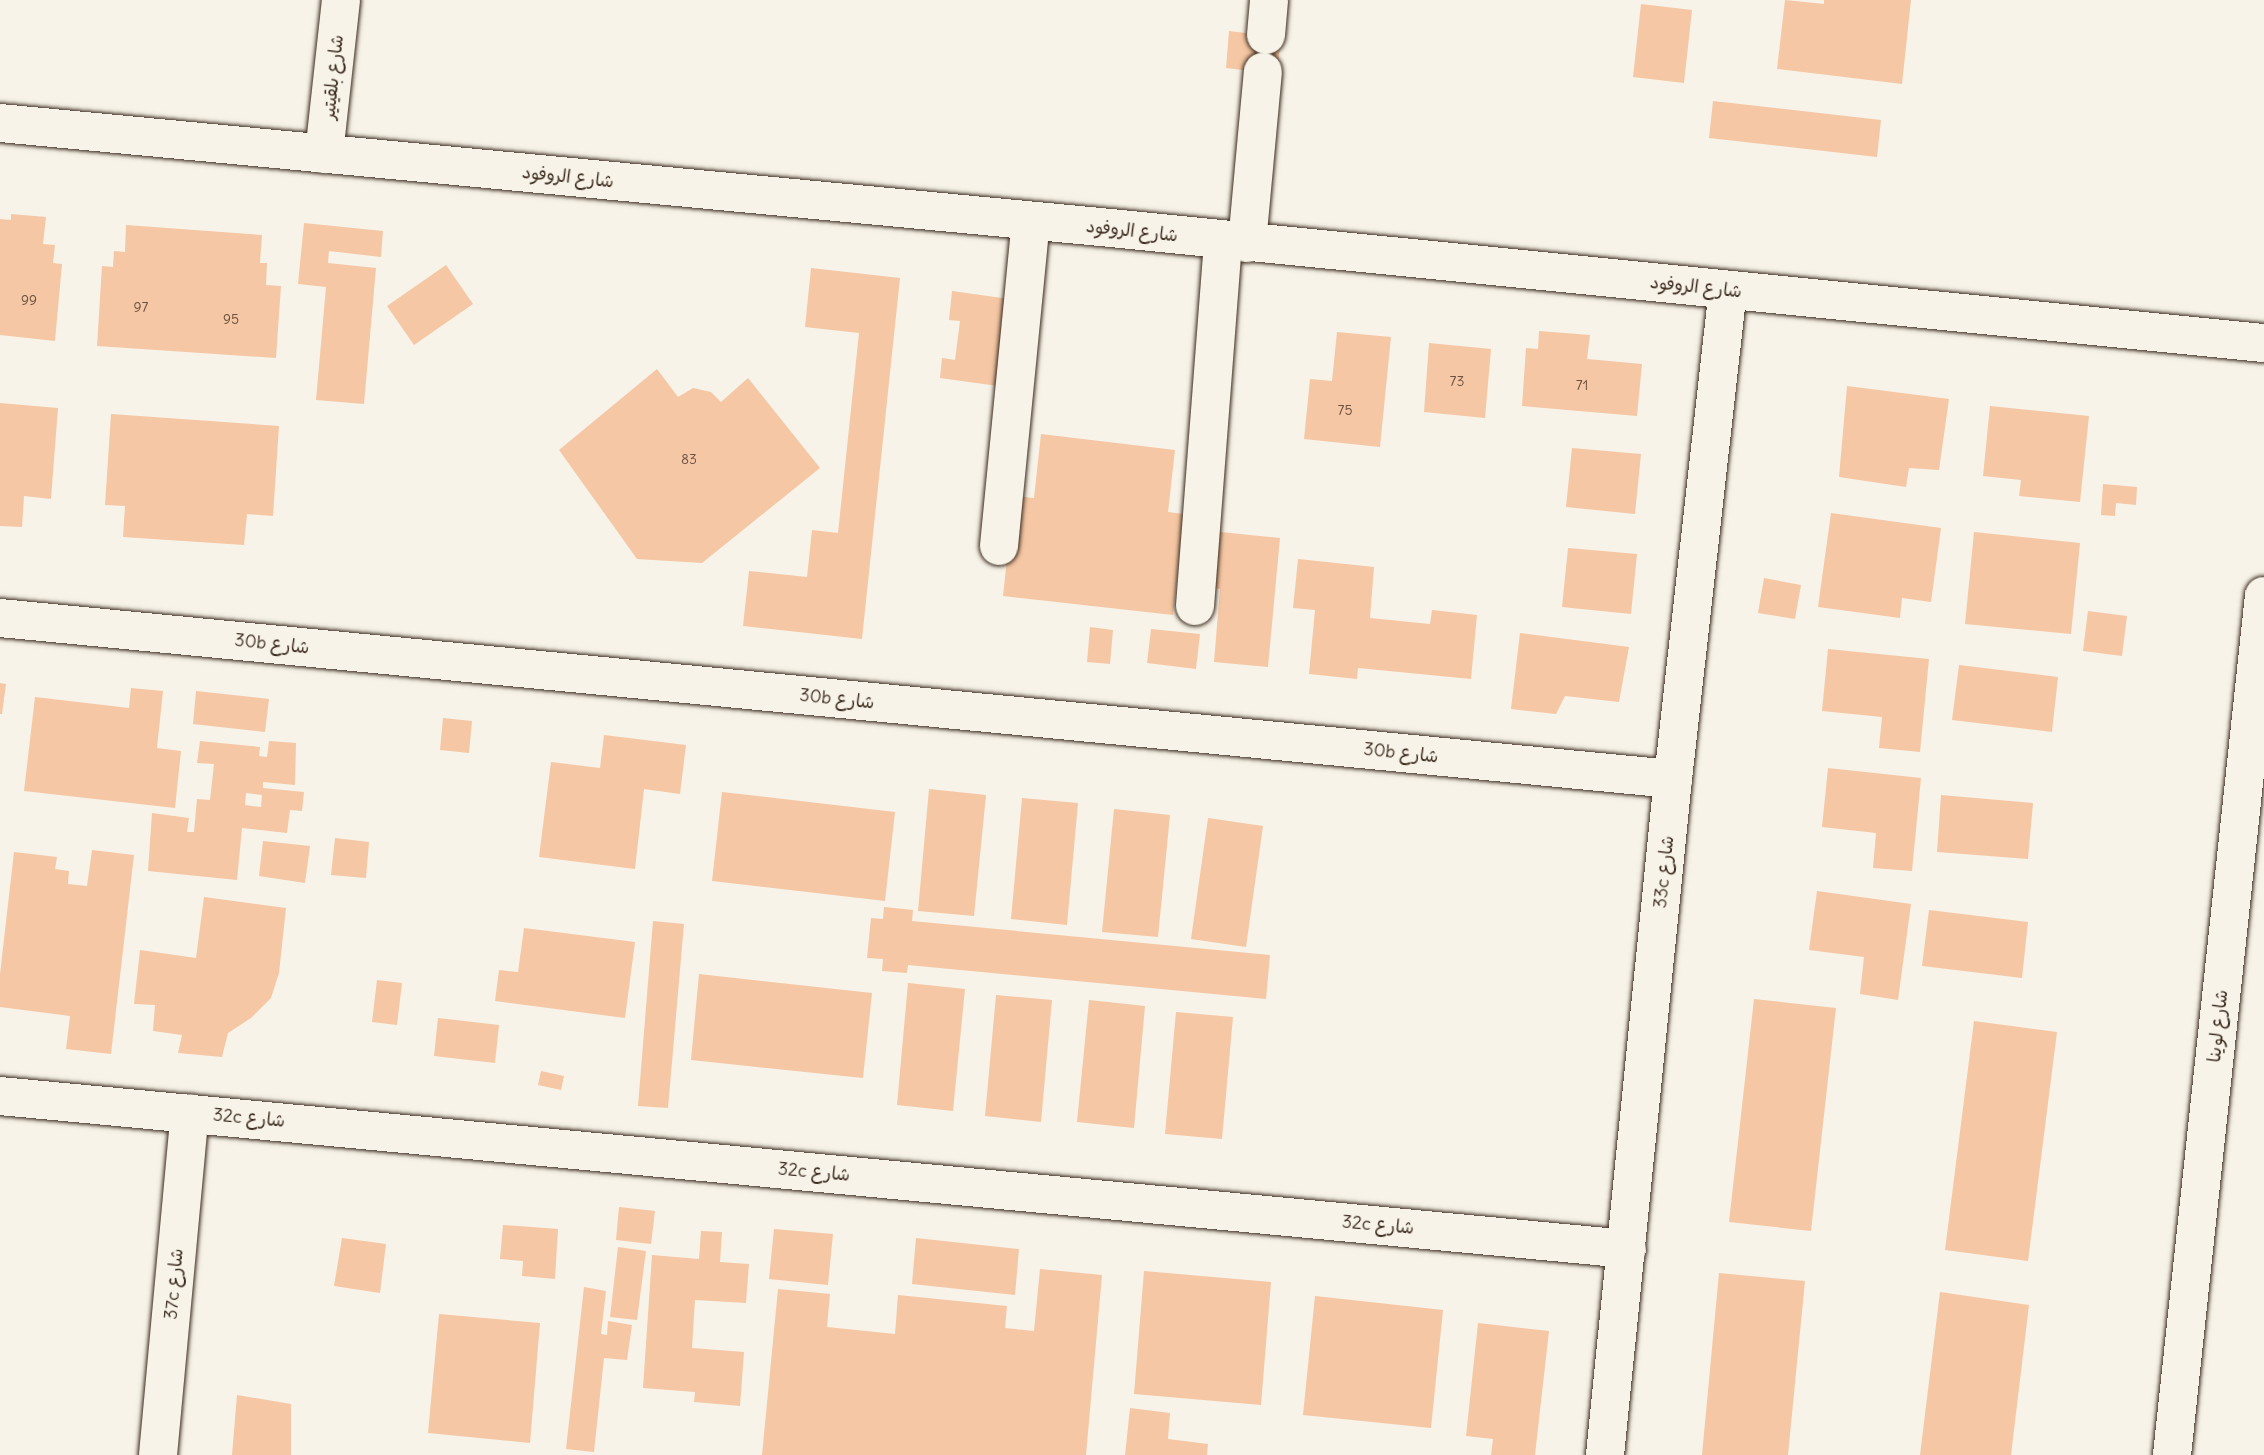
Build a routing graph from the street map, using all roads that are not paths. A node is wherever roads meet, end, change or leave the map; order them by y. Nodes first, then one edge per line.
1 (341, 0) edge
2 (1266, 36) edge
3 (0, 123) edge
4 (324, 154) junction
5 (1031, 222) junction
6 (1235, 242) junction
7 (1728, 290) junction
8 (2264, 343) edge
9 (999, 547) dead end
10 (2264, 596) edge
11 (1195, 606) dead end
12 (0, 618) edge
13 (1673, 779) junction
14 (2253, 801) edge
15 (0, 1096) edge
16 (190, 1113) junction
17 (1627, 1249) junction
18 (158, 1455) edge
19 (1605, 1455) edge
20 (2172, 1455) edge

1 - 4 street, شارع بلقيتير
2 - 6 street
3 - 4 street, شارع الروفود
4 - 5 street, شارع الروفود
5 - 6 street, شارع الروفود
5 - 9 street
6 - 7 street, شارع الروفود
6 - 11 street
7 - 8 street, شارع الروفود
7 - 13 street, 33c شارع
10 - 14 street, شارع لوينا
12 - 13 street, 30b شارع
13 - 17 street, 33c شارع
14 - 20 street, شارع لوينا
15 - 16 street, 32c شارع
16 - 17 street, 32c شارع
16 - 18 street, 37c شارع
17 - 19 street, 33c شارع

